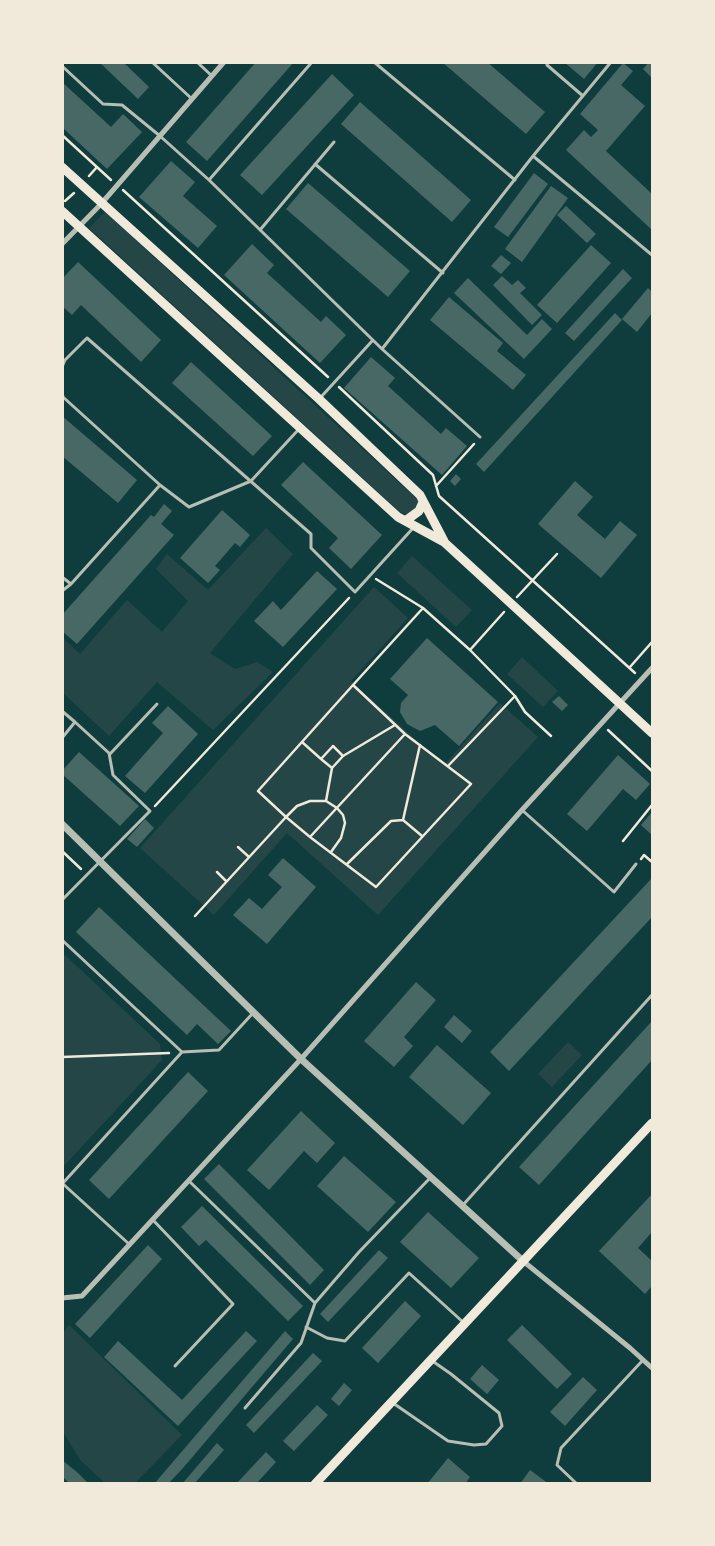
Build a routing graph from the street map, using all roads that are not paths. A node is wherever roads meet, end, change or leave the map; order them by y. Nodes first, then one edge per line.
1 (152, 62) edge
2 (197, 62) edge
3 (224, 62) edge
4 (312, 62) edge
5 (374, 62) edge
6 (547, 62) edge
7 (611, 62) edge
8 (62, 66) edge
9 (212, 76) junction
10 (583, 96) junction
11 (192, 99) junction
12 (160, 136) junction
13 (334, 142) dead end
14 (533, 156) junction
15 (315, 164) junction
16 (62, 167) edge
17 (209, 180) junction
18 (515, 180) junction
19 (102, 203) junction
20 (62, 211) edge
21 (80, 226) junction
22 (260, 230) junction
23 (62, 244) edge
24 (652, 255) edge
25 (442, 273) junction
26 (373, 340) junction
27 (382, 349) junction
28 (62, 367) edge
29 (62, 392) edge
30 (319, 400) junction
31 (300, 429) junction
32 (480, 437) road end
33 (251, 482) junction
34 (160, 485) junction
35 (423, 502) junction
36 (404, 520) junction
37 (415, 527) junction
38 (444, 542) junction
39 (62, 577) edge
40 (70, 584) junction
41 (62, 591) edge
42 (652, 668) edge
43 (157, 704) dead end
44 (620, 704) junction
45 (62, 710) edge
46 (75, 722) junction
47 (652, 733) edge
48 (62, 738) edge
49 (109, 753) junction
50 (522, 810) junction
51 (62, 824) edge
52 (101, 861) junction
53 (636, 864) dead end
54 (62, 900) edge
55 (62, 940) edge
56 (652, 995) edge
57 (254, 1012) junction
58 (181, 1053) junction
59 (301, 1059) junction
60 (652, 1123) edge
61 (431, 1177) junction
62 (189, 1181) junction
63 (63, 1183) edge
64 (463, 1205) junction
65 (152, 1220) junction
66 (129, 1244) junction
67 (523, 1261) junction
68 (62, 1298) edge
69 (315, 1303) junction
70 (464, 1324) junction
71 (306, 1327) junction
72 (431, 1360) junction
73 (643, 1360) junction
74 (175, 1366) dead end
75 (652, 1368) edge
76 (391, 1402) junction
77 (245, 1408) dead end
78 (315, 1484) edge
79 (577, 1484) edge

1 - 11 lane
2 - 9 lane
3 - 9 street
4 - 17 lane
5 - 18 lane
6 - 10 lane
7 - 10 lane
8 - 12 lane
9 - 11 street
10 - 14 lane
11 - 12 street
12 - 17 lane
12 - 19 street
13 - 15 lane
14 - 18 lane
14 - 24 lane
15 - 22 lane
15 - 25 lane
16 - 19 main road
17 - 22 lane
18 - 25 lane
19 - 21 street
19 - 30 main road
20 - 21 main road
21 - 23 street
21 - 31 main road
22 - 26 lane
25 - 27 lane
26 - 27 lane
26 - 30 lane
27 - 32 lane
28 - 33 lane
29 - 34 lane
30 - 35 main road
31 - 33 lane
31 - 36 main road
33 - 34 lane
33 - 37 lane
34 - 40 lane
35 - 36 main road
35 - 38 main road
36 - 37 main road
37 - 38 main road
38 - 44 main road
39 - 40 lane
40 - 41 lane
42 - 44 street
43 - 49 lane
44 - 47 main road
44 - 50 street
45 - 46 lane
46 - 48 lane
46 - 49 lane
49 - 52 lane
50 - 53 lane
50 - 59 street
51 - 52 street
52 - 54 lane
52 - 57 street
55 - 58 lane
56 - 64 lane
57 - 58 lane
57 - 59 street
58 - 63 lane
59 - 61 street
59 - 62 street
60 - 67 main road
61 - 64 street
61 - 69 lane
62 - 65 street
62 - 69 lane
63 - 66 lane
64 - 67 street
65 - 66 street
65 - 74 lane
66 - 68 street
67 - 70 main road
67 - 73 street
69 - 71 lane
70 - 71 lane
70 - 72 main road
71 - 77 lane
72 - 76 main road
72 - 76 lane
73 - 75 street
73 - 79 lane
76 - 78 main road

